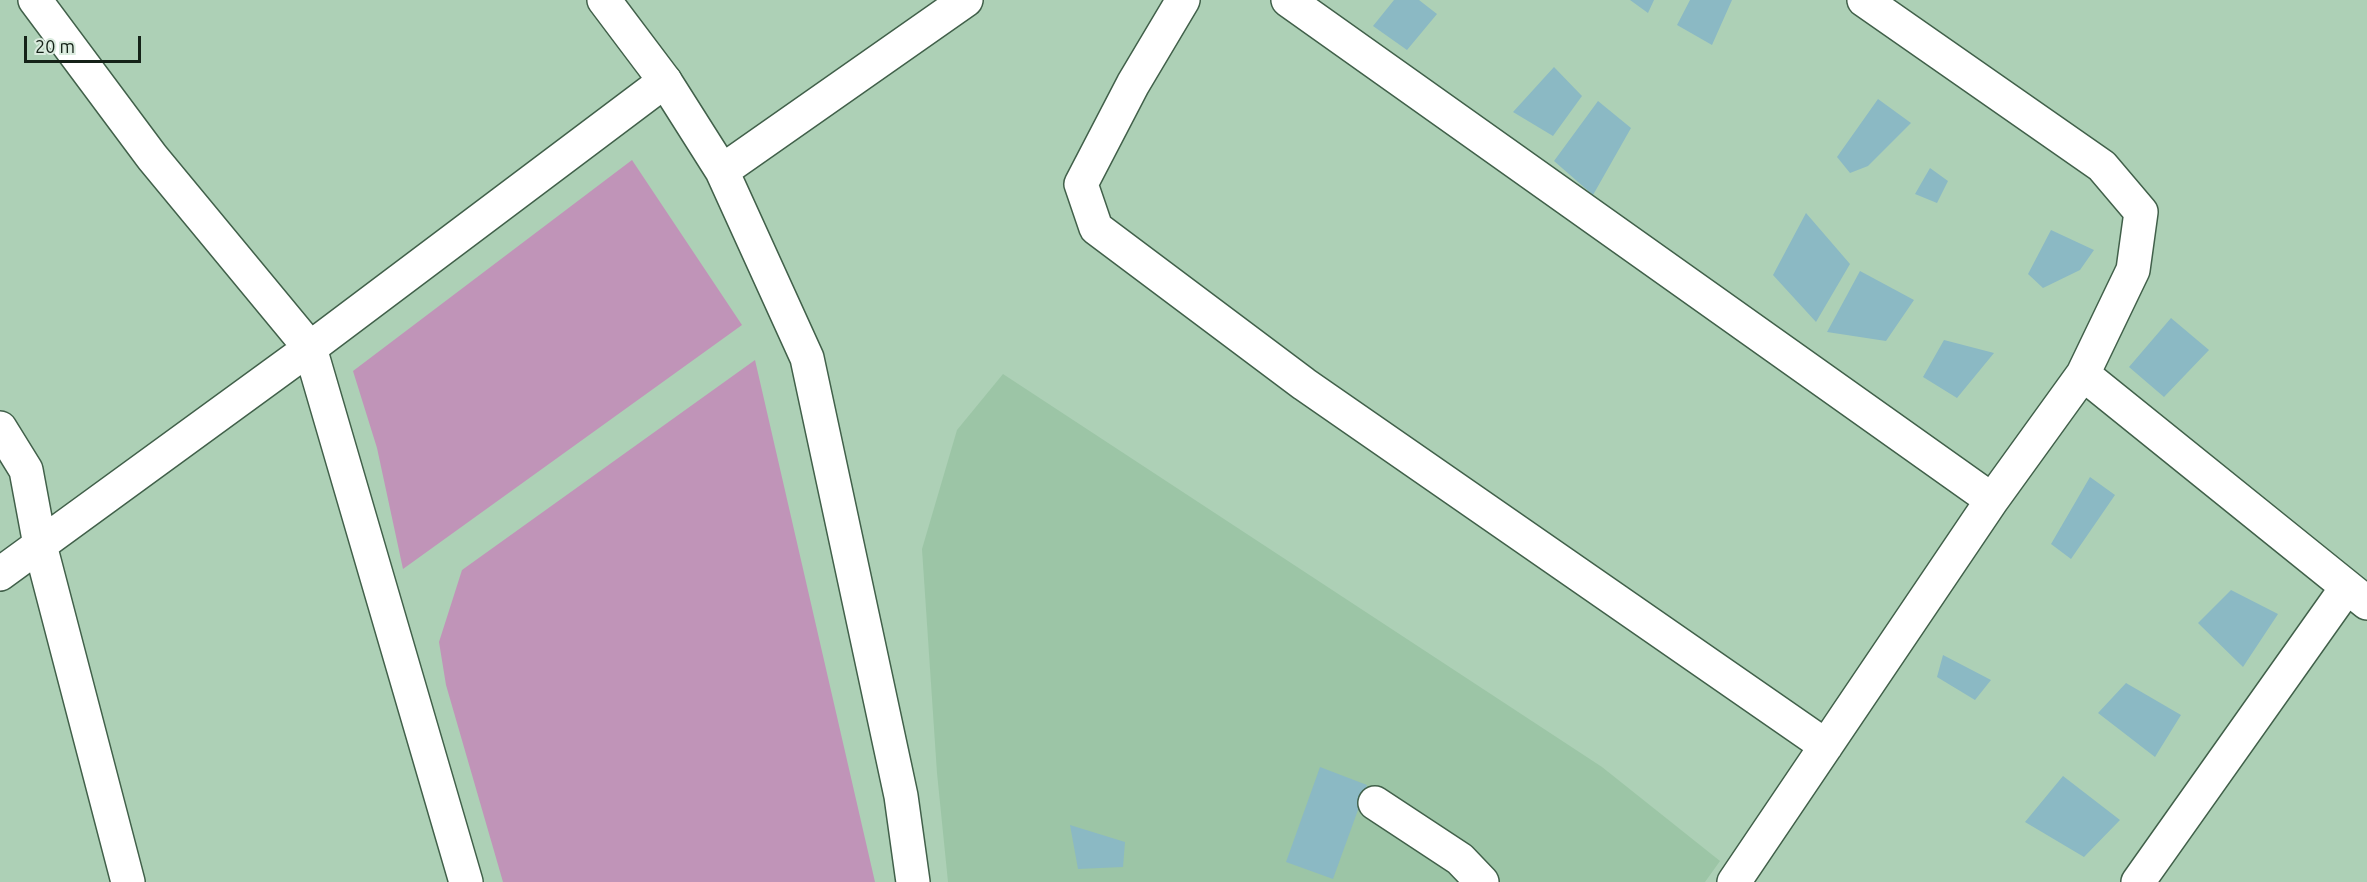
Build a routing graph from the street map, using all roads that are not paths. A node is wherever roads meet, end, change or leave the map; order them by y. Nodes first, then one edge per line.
1 (35, 0) edge
2 (604, 0) edge
3 (966, 0) edge
4 (1183, 0) edge
5 (1288, 0) edge
6 (1864, 0) edge
7 (664, 81) junction
8 (722, 171) junction
9 (310, 348) junction
10 (2083, 374) junction
11 (0, 428) edge
12 (1992, 500) junction
13 (40, 545) junction
14 (0, 574) edge
15 (2357, 595) edge
16 (1826, 746) junction
17 (1375, 802) dead end
18 (128, 882) edge
19 (466, 882) edge
20 (913, 882) edge
21 (1482, 882) edge
22 (1734, 882) edge
23 (2138, 882) edge

1 - 9 street
2 - 7 street
3 - 8 street
4 - 16 street
5 - 12 street
6 - 10 street
7 - 8 street
7 - 9 street
8 - 20 street
9 - 13 street
9 - 19 street
10 - 12 street
10 - 15 street
11 - 13 street
12 - 16 street
13 - 14 street
13 - 18 street
15 - 23 street
16 - 22 street
17 - 21 street

